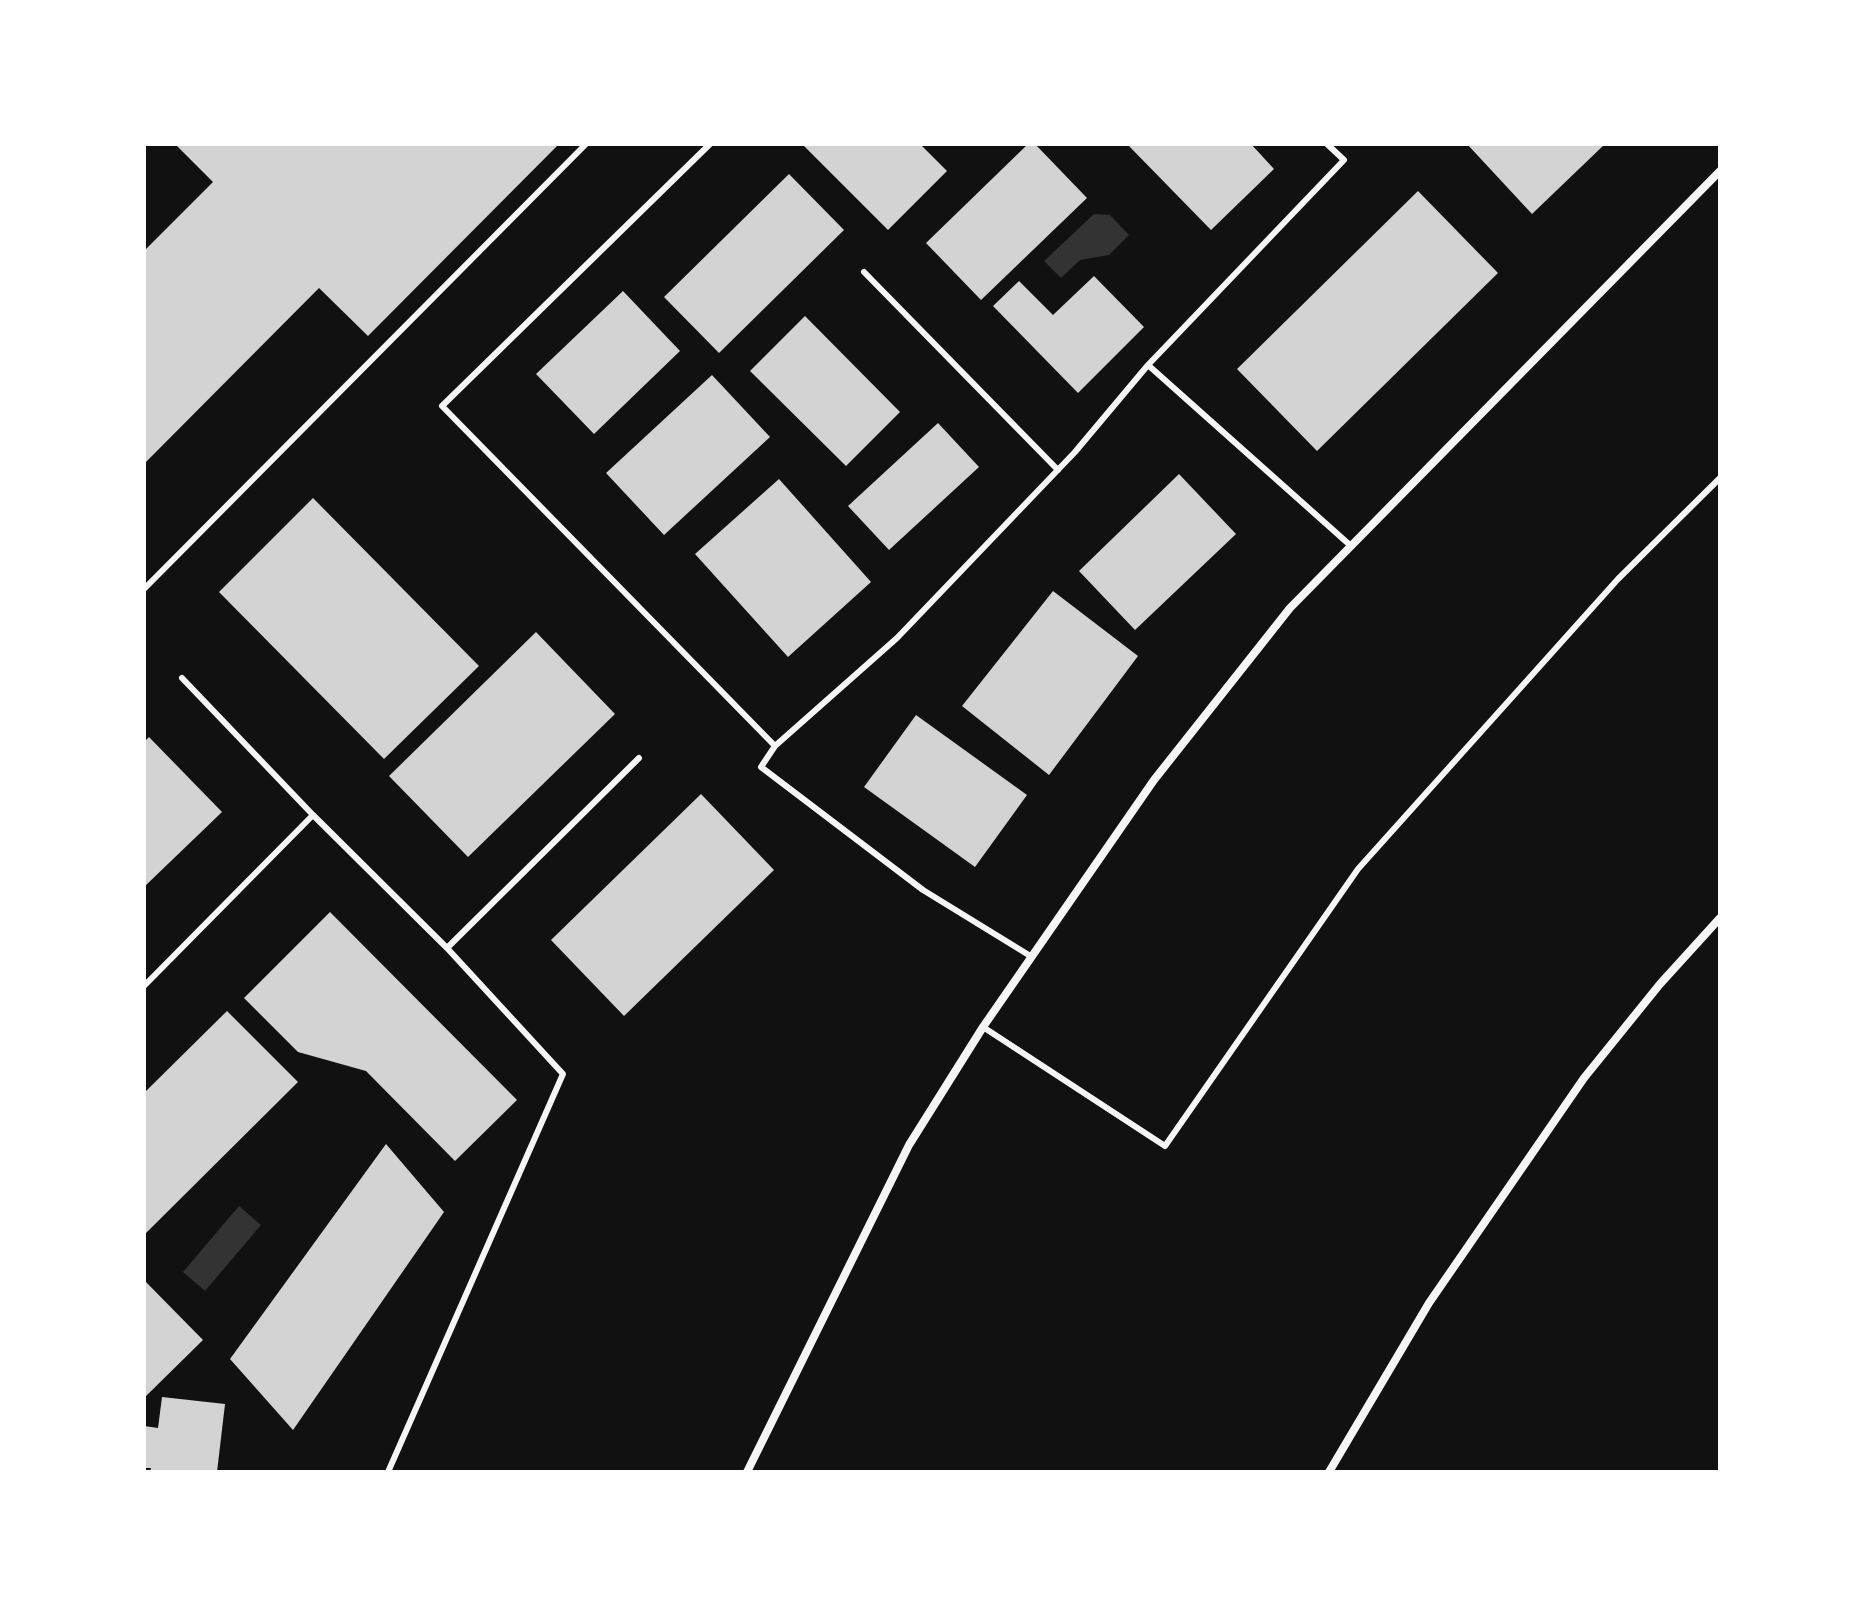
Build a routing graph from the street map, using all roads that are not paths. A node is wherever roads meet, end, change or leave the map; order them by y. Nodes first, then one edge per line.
1 (586, 144) edge
2 (710, 144) edge
3 (1327, 144) edge
4 (1720, 171) edge
5 (864, 272) dead end
6 (1148, 365) junction
7 (1058, 470) junction
8 (1720, 478) edge
9 (1351, 546) junction
10 (144, 589) edge
11 (182, 678) dead end
12 (775, 746) junction
13 (639, 758) dead end
14 (313, 815) junction
15 (1720, 918) edge
16 (447, 948) junction
17 (1032, 957) junction
18 (144, 986) edge
19 (983, 1027) junction
20 (388, 1472) edge
21 (747, 1472) edge
22 (1329, 1472) edge

1 - 10 lane
2 - 12 lane
3 - 6 lane
4 - 9 street
5 - 7 lane
6 - 7 lane
6 - 9 lane
7 - 12 lane
8 - 19 lane
9 - 17 street
11 - 14 lane
12 - 17 lane
13 - 16 lane
14 - 16 lane
14 - 18 lane
15 - 22 street
16 - 20 lane
17 - 19 street
19 - 21 street

